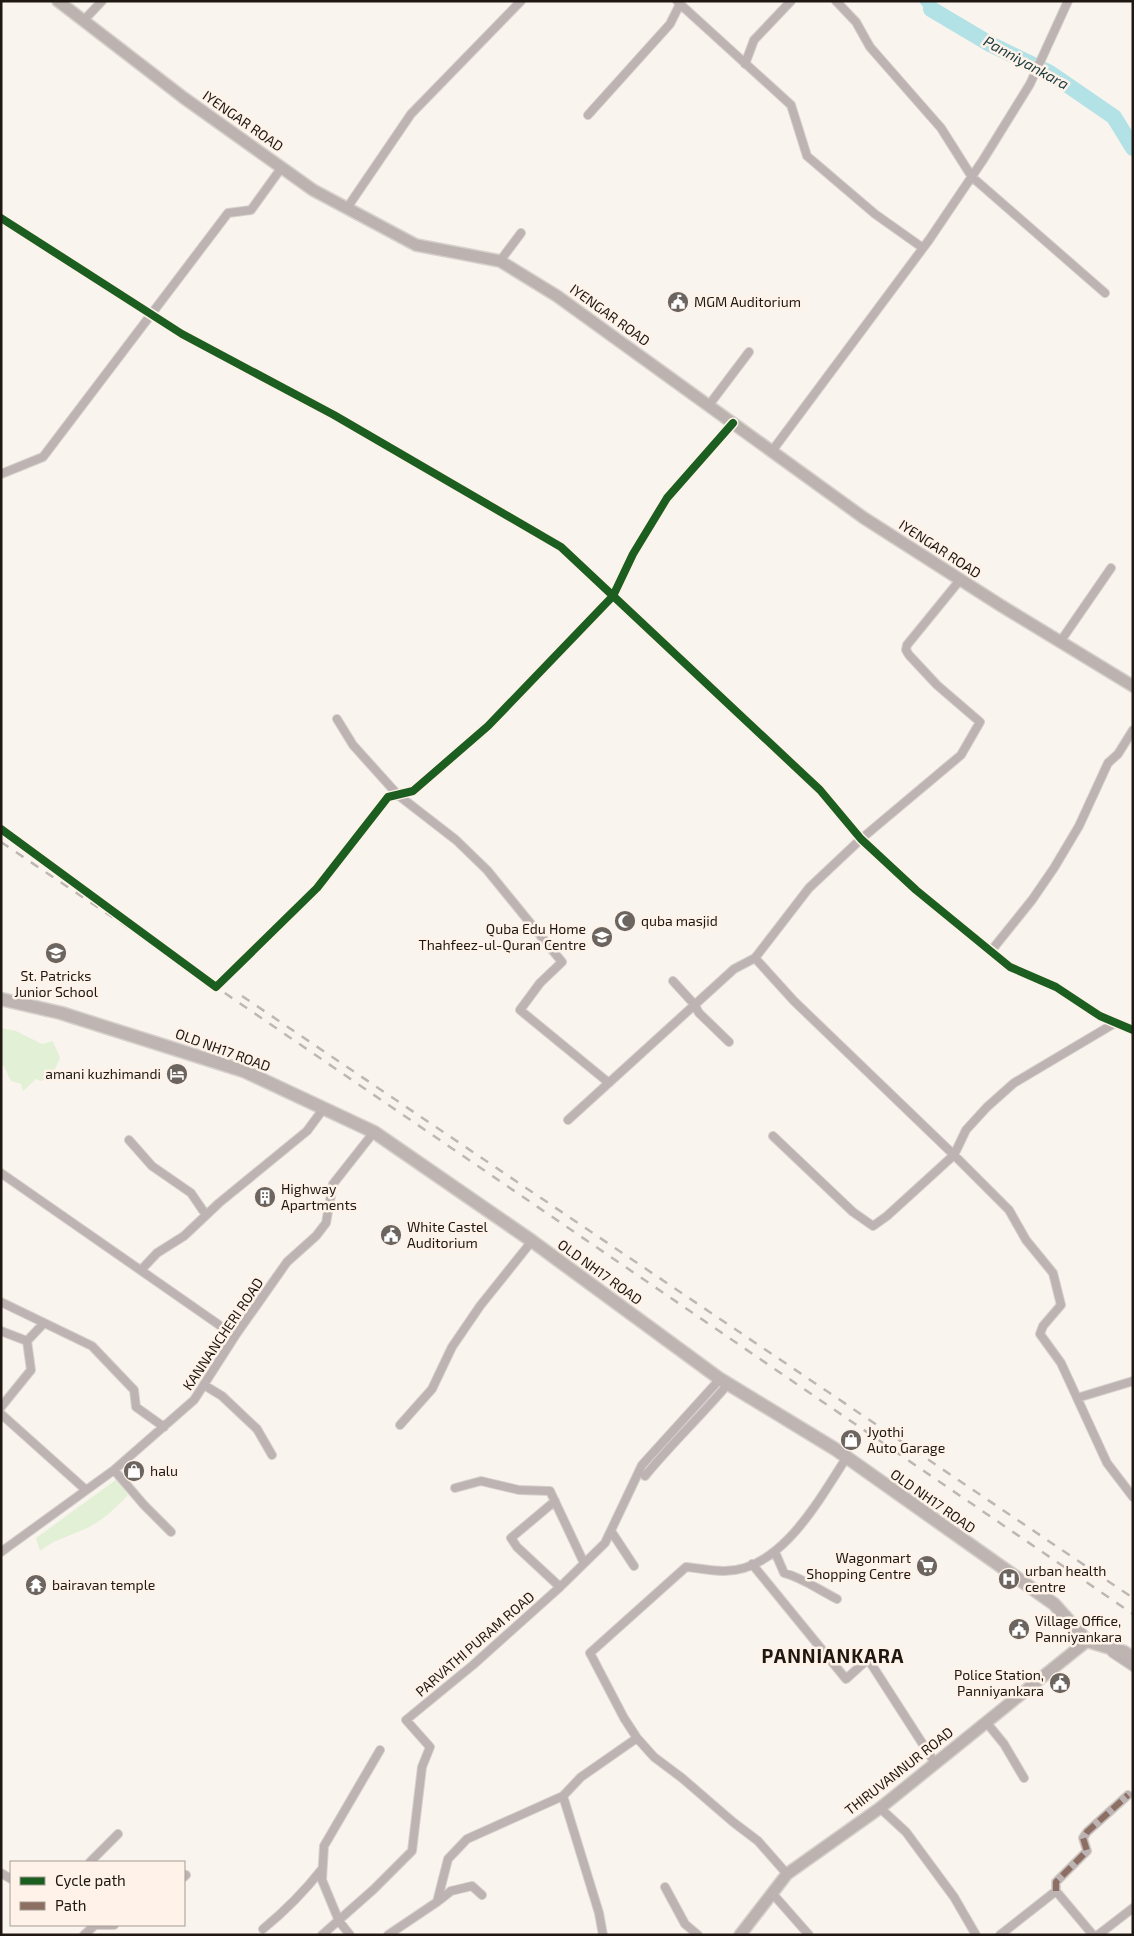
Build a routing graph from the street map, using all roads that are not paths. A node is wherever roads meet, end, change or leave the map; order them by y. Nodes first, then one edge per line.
1 (58, 1) edge
2 (102, 1) edge
3 (521, 1) edge
4 (791, 1) edge
5 (836, 1) edge
6 (1068, 1) edge
7 (678, 3) edge
8 (84, 20) junction
9 (745, 64) junction
10 (588, 115) dead end
11 (282, 167) junction
12 (972, 176) junction
13 (347, 208) junction
14 (1, 218) edge
15 (521, 233) dead end
16 (923, 248) junction
17 (500, 261) junction
18 (1105, 293) dead end
19 (151, 314) junction
20 (749, 352) dead end
21 (709, 405) junction
22 (733, 423) junction
23 (772, 451) junction
24 (1, 474) edge
25 (1111, 568) dead end
26 (960, 580) junction
27 (613, 596) junction
28 (1060, 642) junction
29 (1133, 686) edge
30 (337, 719) dead end
31 (1133, 730) edge
32 (398, 795) junction
33 (1, 829) edge
34 (861, 840) junction
35 (991, 952) junction
36 (755, 958) junction
37 (674, 981) dead end
38 (1, 998) edge
39 (694, 1004) junction
40 (1115, 1023) junction
41 (1133, 1030) edge
42 (729, 1042) dead end
43 (609, 1083) junction
44 (324, 1108) junction
45 (568, 1120) dead end
46 (374, 1132) junction
47 (773, 1136) dead end
48 (129, 1140) dead end
49 (954, 1155) junction
50 (1, 1173) edge
51 (206, 1215) junction
52 (532, 1241) junction
53 (142, 1269) junction
54 (1, 1302) edge
55 (44, 1323) junction
56 (1, 1331) edge
57 (235, 1336) junction
58 (27, 1341) junction
59 (1133, 1381) edge
60 (724, 1382) junction
61 (204, 1385) junction
62 (1077, 1398) junction
63 (1, 1407) edge
64 (1, 1414) edge
65 (400, 1425) dead end
66 (164, 1427) junction
67 (272, 1456) dead end
68 (847, 1458) junction
69 (114, 1470) junction
70 (645, 1476) dead end
71 (455, 1488) dead end
72 (86, 1490) junction
73 (1133, 1497) edge
74 (554, 1500) junction
75 (611, 1531) junction
76 (171, 1532) dead end
77 (1, 1552) edge
78 (775, 1552) junction
79 (584, 1563) junction
80 (752, 1564) junction
81 (634, 1566) dead end
82 (560, 1587) junction
83 (837, 1599) dead end
84 (1087, 1640) junction
85 (1130, 1655) edge
86 (1133, 1667) edge
87 (986, 1722) junction
88 (637, 1738) junction
89 (380, 1750) dead end
90 (935, 1763) junction
91 (1024, 1778) dead end
92 (1128, 1795) dead end
93 (563, 1796) junction
94 (880, 1808) junction
95 (118, 1834) dead end
96 (91, 1861) edge
97 (322, 1869) junction
98 (787, 1874) junction
99 (664, 1886) dead end
100 (1056, 1891) junction
101 (772, 1893) junction
102 (482, 1895) dead end
103 (437, 1902) junction
104 (1133, 1908) edge
105 (339, 1921) junction
106 (93, 1926) edge
107 (263, 1929) dead end
108 (84, 1935) edge
109 (322, 1935) edge
110 (350, 1935) edge
111 (388, 1935) edge
112 (603, 1935) edge
113 (698, 1935) edge
114 (740, 1935) edge
115 (808, 1935) edge
116 (976, 1935) edge
117 (1000, 1935) edge
118 (1092, 1935) edge
119 (1098, 1935) edge

1 - 8 main road, IYENGAR ROAD
2 - 8 street
3 - 13 street
4 - 9 street
5 - 12 street
6 - 12 street
7 - 9 street
7 - 10 street
8 - 11 main road, IYENGAR ROAD
9 - 16 street
11 - 13 main road, IYENGAR ROAD
11 - 19 street
12 - 16 street
12 - 18 street
13 - 17 main road, IYENGAR ROAD
14 - 19 street
15 - 17 street
16 - 23 street
17 - 21 main road, IYENGAR ROAD
19 - 24 street
19 - 27 street
20 - 21 street
21 - 22 main road, IYENGAR ROAD
22 - 23 main road, IYENGAR ROAD
22 - 27 street
23 - 26 main road, IYENGAR ROAD
25 - 28 street
26 - 28 main road, IYENGAR ROAD
26 - 34 street
27 - 32 street
27 - 34 street
28 - 29 main road, IYENGAR ROAD
30 - 32 street
31 - 35 street
32 - 33 street
32 - 43 street
34 - 35 street
34 - 36 street
35 - 40 street
36 - 39 street
36 - 49 street
37 - 39 street
38 - 44 main road, OLD NH17 ROAD
39 - 42 street
39 - 43 street
40 - 41 street
40 - 49 street
43 - 45 street
44 - 46 main road, OLD NH17 ROAD
44 - 51 street
46 - 52 main road, OLD NH17 ROAD
46 - 57 street, KANNANCHERI ROAD
47 - 49 street
48 - 51 street
49 - 62 street
50 - 53 street
51 - 53 street
52 - 60 main road, OLD NH17 ROAD
52 - 65 street
53 - 57 street
54 - 55 street
55 - 58 street
55 - 66 street
56 - 58 street
57 - 61 street, KANNANCHERI ROAD
58 - 63 street
59 - 62 street
60 - 68 main road, OLD NH17 ROAD
60 - 70 street
60 - 75 street, PARVATHI PURAM ROAD
61 - 66 street, KANNANCHERI ROAD
61 - 67 street
62 - 73 street
64 - 72 street
66 - 69 street, KANNANCHERI ROAD
68 - 78 street
68 - 84 main road, OLD NH17 ROAD
69 - 72 street, KANNANCHERI ROAD
69 - 76 street
71 - 74 street
72 - 77 street, KANNANCHERI ROAD
74 - 79 street
74 - 82 street
75 - 79 street, PARVATHI PURAM ROAD
75 - 81 street
78 - 80 street
78 - 83 street
79 - 82 street, PARVATHI PURAM ROAD
80 - 88 street
80 - 90 street
82 - 105 street, PARVATHI PURAM ROAD
84 - 85 main road, OLD NH17 ROAD
84 - 86 street
84 - 87 main road, THIRUVANNUR ROAD
87 - 90 main road, THIRUVANNUR ROAD
87 - 91 street
88 - 93 street
88 - 98 street
89 - 97 street
90 - 94 main road, THIRUVANNUR ROAD
92 - 100 street
93 - 103 street
93 - 112 street
94 - 98 main road, THIRUVANNUR ROAD
94 - 116 street
95 - 96 street
97 - 105 street
97 - 107 street
98 - 101 main road, THIRUVANNUR ROAD
99 - 113 street
100 - 117 street
100 - 118 street
101 - 114 main road, THIRUVANNUR ROAD
101 - 115 street
102 - 103 street
103 - 111 street
104 - 119 street
105 - 109 street, PARVATHI PURAM ROAD
105 - 110 street
106 - 108 street

